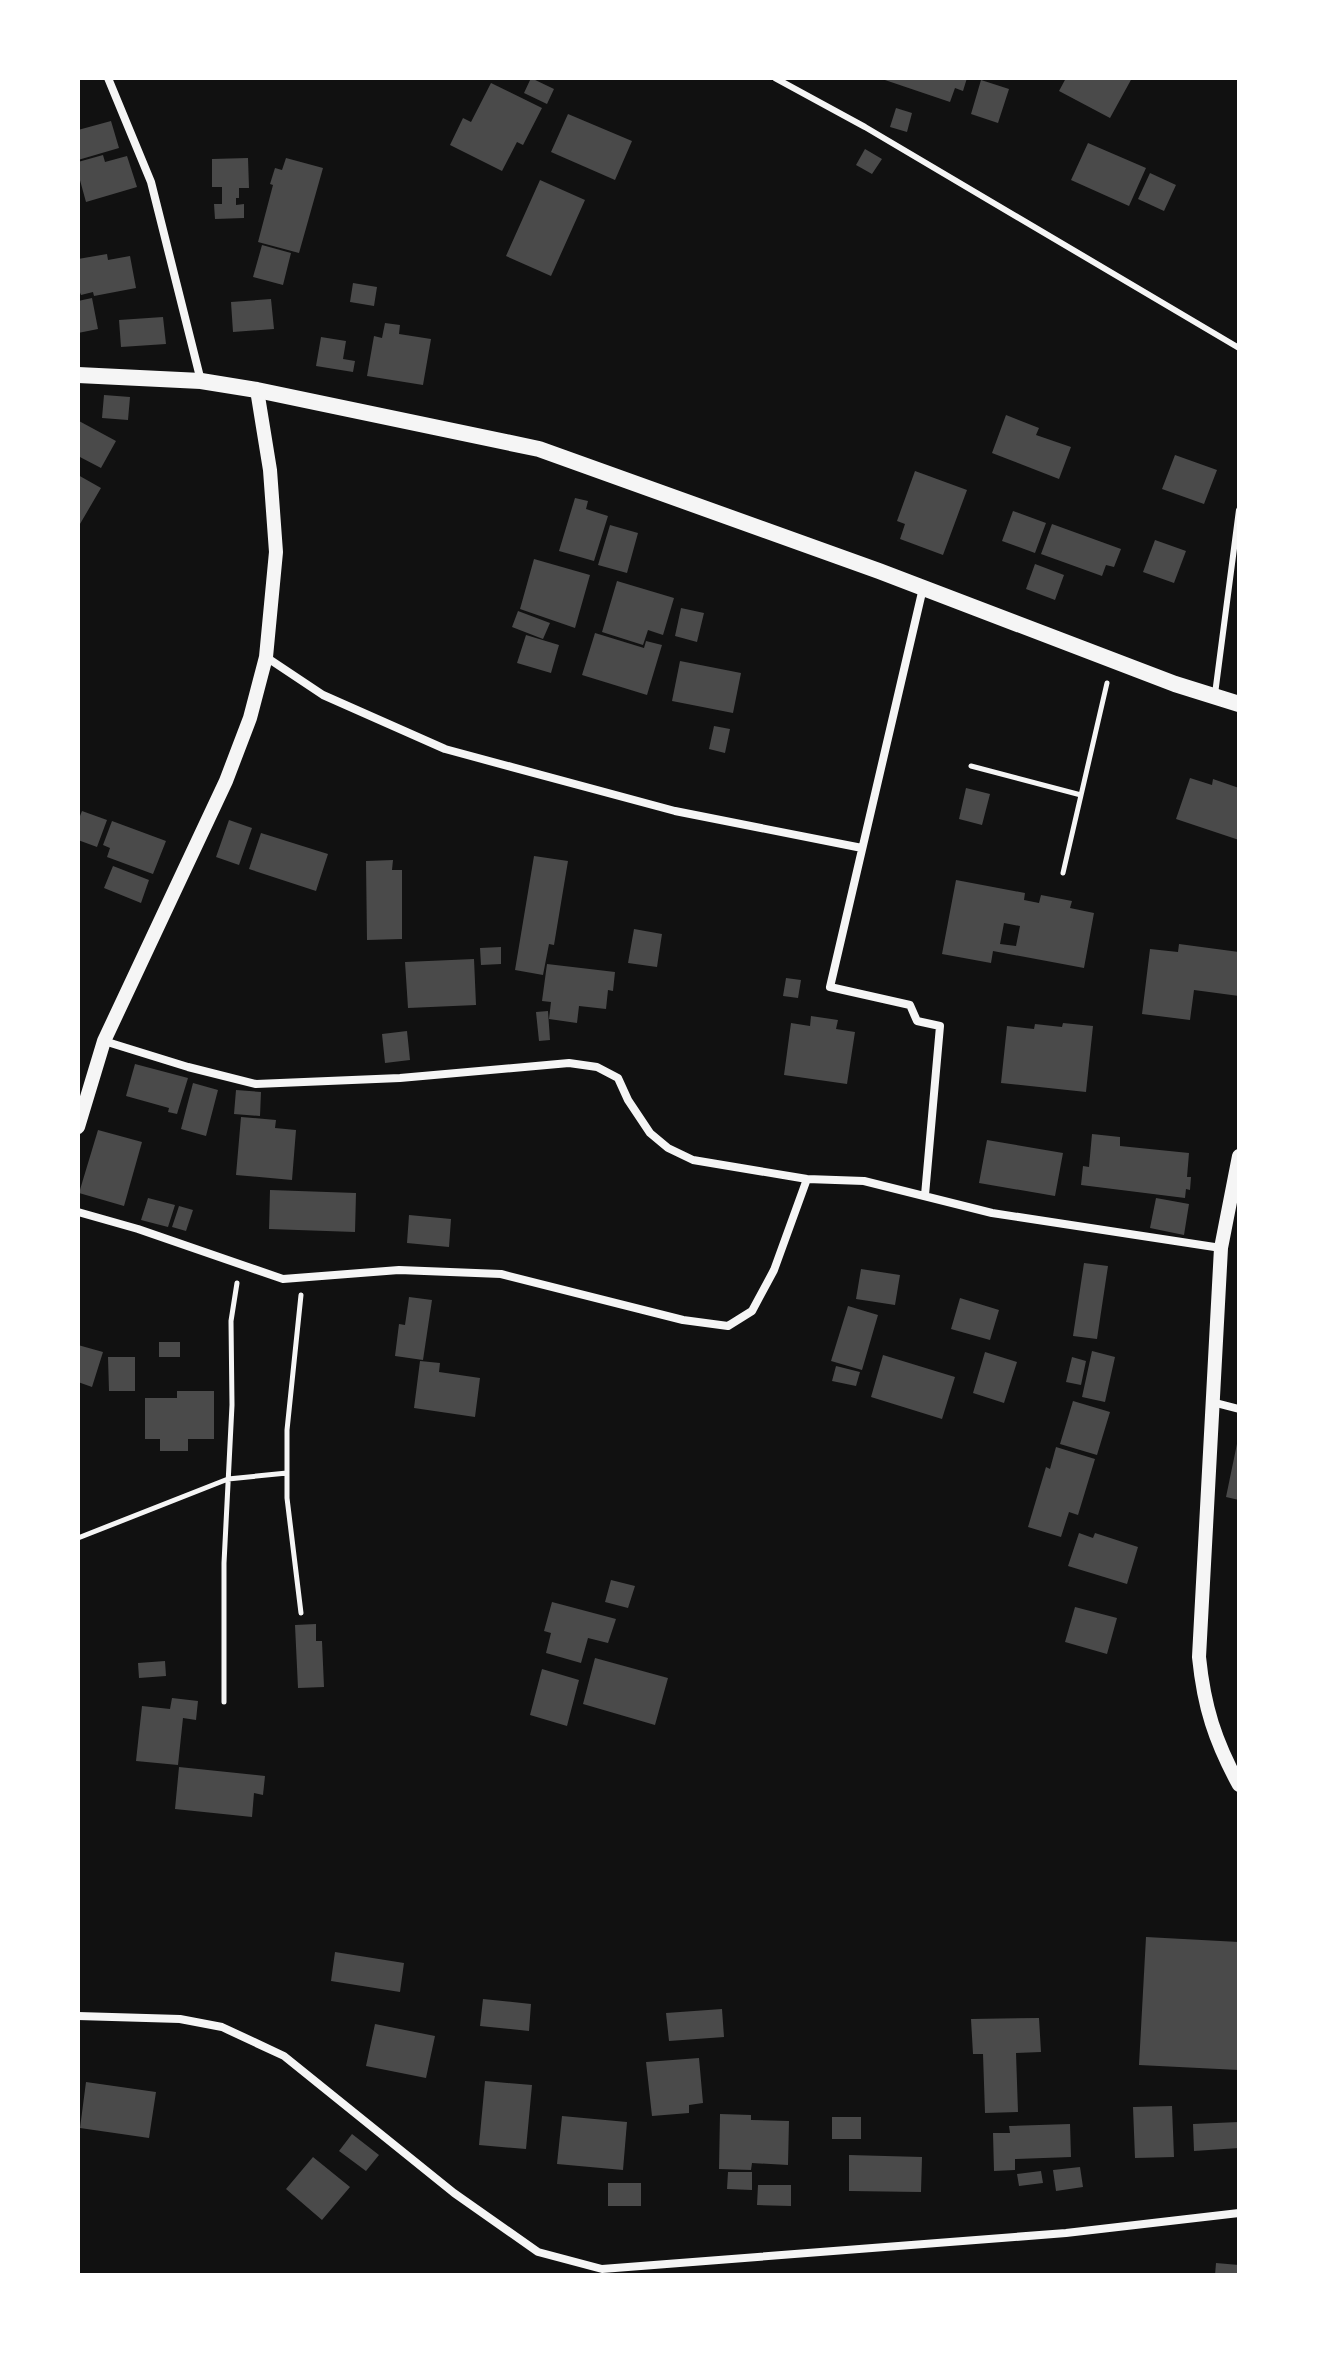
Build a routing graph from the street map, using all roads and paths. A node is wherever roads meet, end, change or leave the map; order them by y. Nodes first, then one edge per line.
1 (108, 78) edge
2 (775, 78) edge
3 (1239, 348) edge
4 (78, 375) edge
5 (201, 381) junction
6 (257, 390) junction
7 (1239, 510) edge
8 (923, 588) junction
9 (266, 657) junction
10 (1112, 660) junction
11 (1214, 697) junction
12 (1239, 704) edge
13 (971, 766) dead end
14 (1081, 795) junction
15 (862, 848) junction
16 (1063, 873) dead end
17 (104, 1041) junction
18 (78, 1127) edge
19 (1239, 1156) edge
20 (807, 1179) junction
21 (925, 1195) junction
22 (78, 1212) edge
23 (1221, 1248) junction
24 (241, 1263) junction
25 (303, 1277) junction
26 (1212, 1402) junction
27 (1239, 1409) edge
28 (287, 1473) junction
29 (228, 1479) junction
30 (78, 1538) edge
31 (301, 1613) dead end
32 (224, 1702) dead end
33 (1239, 1785) edge
34 (78, 2016) edge
35 (1239, 2213) edge

1 - 5 street
2 - 3 lane
4 - 5 main road
5 - 6 main road
6 - 8 main road
6 - 9 street
7 - 11 lane
8 - 10 main road
8 - 15 street
9 - 15 street
9 - 17 street
10 - 11 main road
10 - 14 path
11 - 12 main road
13 - 14 path
14 - 16 path
15 - 21 street
17 - 18 street
17 - 20 street
19 - 23 street
20 - 21 street
20 - 25 street
21 - 23 street
22 - 24 street
23 - 26 street
24 - 25 street
24 - 29 path
25 - 28 path
26 - 27 street
26 - 33 street
28 - 29 path
28 - 31 path
29 - 30 path
29 - 32 path
34 - 35 street

